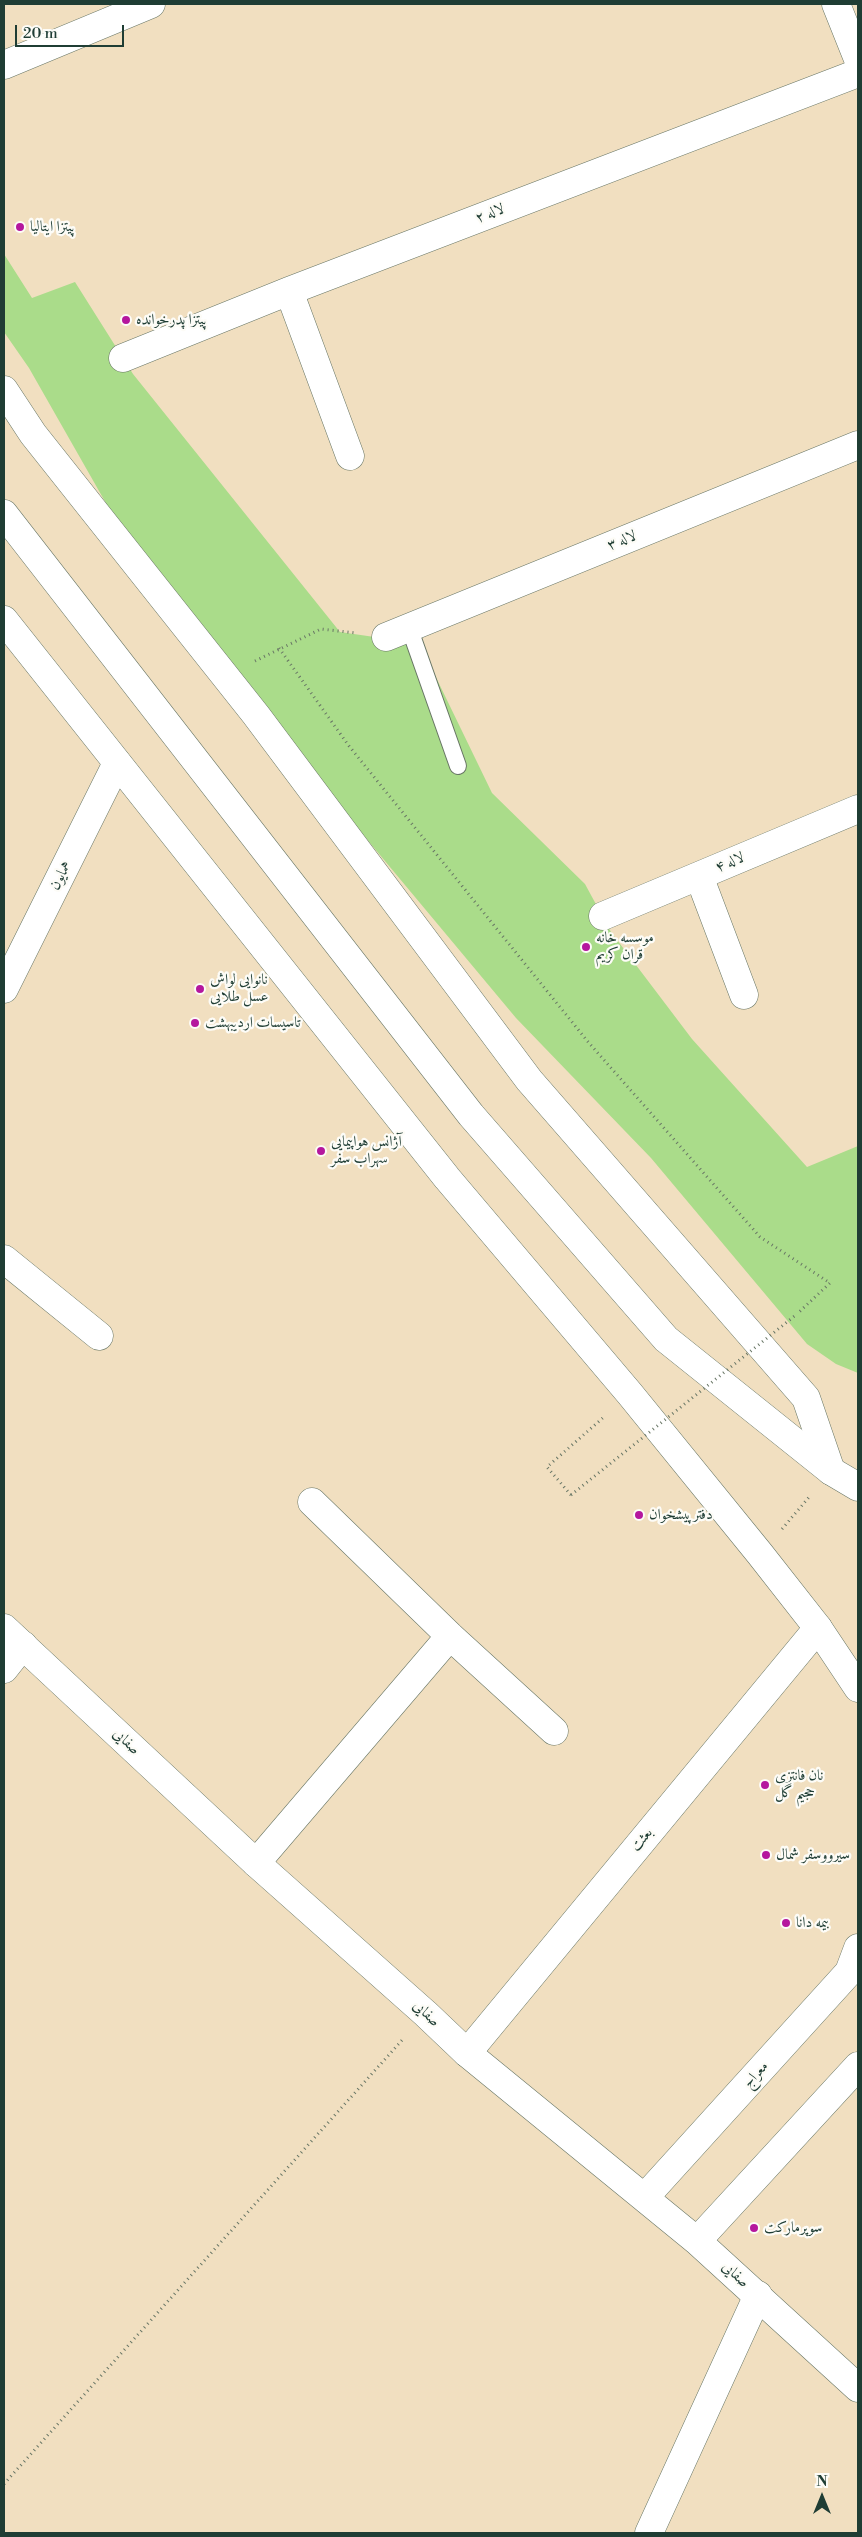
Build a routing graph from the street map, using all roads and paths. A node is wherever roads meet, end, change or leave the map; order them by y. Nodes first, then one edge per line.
1 (151, 4) edge
2 (836, 4) edge
3 (858, 59) edge
4 (4, 65) edge
5 (858, 73) edge
6 (289, 291) junction
7 (123, 358) dead end
8 (4, 390) edge
9 (858, 445) edge
10 (350, 456) dead end
11 (4, 514) edge
12 (4, 620) edge
13 (397, 632) junction
14 (280, 648) junction
15 (226, 677) junction
16 (117, 763) junction
17 (458, 766) dead end
18 (858, 809) edge
19 (699, 876) junction
20 (603, 916) dead end
21 (4, 989) edge
22 (744, 995) dead end
23 (4, 1259) edge
24 (98, 1336) dead end
25 (630, 1394) junction
26 (832, 1471) junction
27 (858, 1487) edge
28 (312, 1502) dead end
29 (760, 1554) junction
30 (818, 1628) junction
31 (13, 1636) edge
32 (450, 1636) junction
33 (4, 1669) edge
34 (858, 1688) edge
35 (554, 1731) dead end
36 (256, 1863) junction
37 (858, 1948) edge
38 (426, 2014) junction
39 (467, 2053) junction
40 (858, 2066) edge
41 (645, 2197) junction
42 (698, 2241) junction
43 (758, 2295) junction
44 (858, 2388) edge
45 (4, 2484) edge
46 (650, 2533) edge

1 - 4 street
2 - 3 street
5 - 6 street, لاله ۲
6 - 7 street, لاله ۲
6 - 10 street
8 - 15 street
9 - 13 street, لاله ۳
11 - 26 street
12 - 16 street
13 - 14 path
13 - 17 lane
14 - 15 path
14 - 25 path, bridge
15 - 26 street
16 - 21 street, همایون
16 - 25 street
18 - 19 street, لاله ۴
19 - 20 street, لاله ۴
19 - 22 street
23 - 24 street
25 - 29 street
26 - 27 street
26 - 29 path
28 - 32 street
29 - 30 street
30 - 34 street
30 - 39 street, بعثت
31 - 33 street
31 - 36 street, صفایی
32 - 35 street
32 - 36 street
36 - 38 street, صفایی
37 - 41 street, معراج
38 - 39 street, صفایی
38 - 45 path
39 - 41 street, صفایی
40 - 42 street
41 - 42 street, صفایی
42 - 43 street, صفایی
43 - 44 street, صفایی
43 - 46 street

